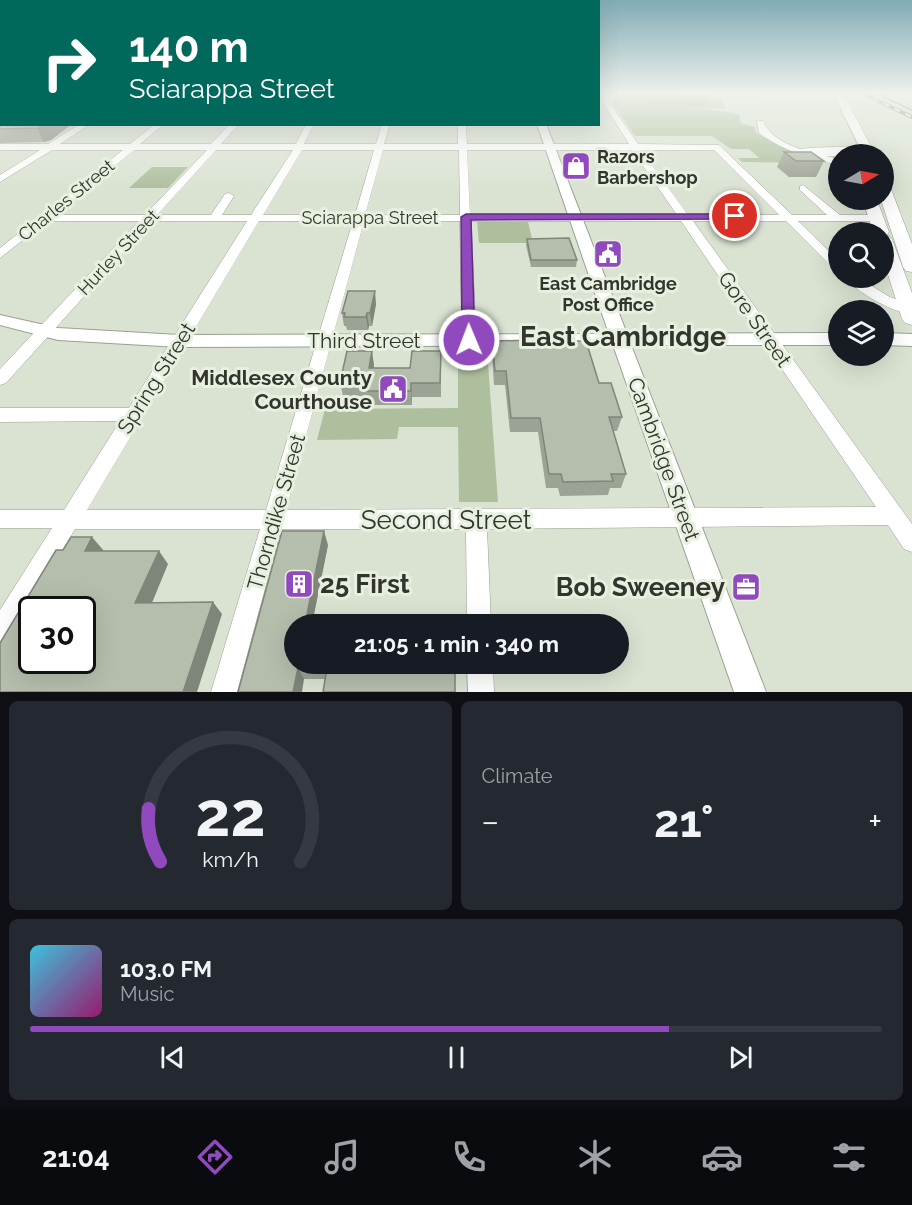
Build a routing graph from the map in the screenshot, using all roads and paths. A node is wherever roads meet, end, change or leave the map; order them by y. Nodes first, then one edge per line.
1 (620, 125) edge
2 (761, 125) edge
3 (843, 125) edge
4 (854, 125) edge
5 (83, 126) edge
6 (158, 126) edge
7 (233, 126) edge
8 (309, 126) edge
9 (385, 126) edge
10 (462, 126) edge
11 (542, 126) edge
12 (851, 144) edge
13 (864, 144) edge
14 (0, 147) edge
15 (50, 147) junction
16 (132, 147) junction
17 (213, 147) junction
18 (298, 147) junction
19 (380, 147) junction
20 (463, 147) junction
21 (549, 147) junction
22 (634, 147) junction
23 (802, 151) junction
24 (828, 153) edge
25 (828, 159) edge
26 (0, 178) edge
27 (803, 188) dead end
28 (229, 196) dead end
29 (892, 210) edge
30 (575, 216) junction
31 (683, 216) junction
32 (466, 217) junction
33 (787, 217) junction
34 (836, 217) junction
35 (44, 218) junction
36 (149, 218) junction
37 (214, 218) junction
38 (254, 218) junction
39 (359, 218) junction
40 (863, 222) edge
41 (0, 254) edge
42 (828, 256) edge
43 (894, 267) edge
44 (912, 267) edge
45 (866, 288) edge
46 (911, 315) edge
47 (0, 320) edge
48 (44, 331) junction
49 (620, 339) junction
50 (768, 339) junction
51 (828, 339) edge
52 (894, 339) edge
53 (324, 340) junction
54 (469, 340) junction
55 (912, 340) edge
56 (179, 341) junction
57 (0, 379) edge
58 (134, 414) junction
59 (0, 415) edge
60 (891, 516) junction
61 (70, 518) junction
62 (686, 518) junction
63 (0, 519) edge
64 (274, 520) junction
65 (476, 520) junction
66 (912, 542) edge
67 (479, 614) edge
68 (0, 632) edge
69 (480, 674) edge
70 (224, 692) edge
71 (481, 692) edge
72 (750, 692) edge

1 - 22 street, Gore Street
2 - 23 street
3 - 12 highway
4 - 13 highway
5 - 15 street
6 - 16 street, Charles Street
7 - 17 street, Hurley Street
8 - 18 street, Spring Street
9 - 19 street, Thorndike Street
10 - 20 street
11 - 21 main road, Cambridge Street
14 - 15 street
15 - 16 street
15 - 26 street
16 - 17 street
16 - 35 street, Charles Street
17 - 18 street
17 - 36 street, Hurley Street
18 - 19 street
18 - 38 street, Spring Street
19 - 20 street
19 - 39 street, Thorndike Street
20 - 21 street
20 - 32 street
21 - 22 street
21 - 30 main road, Cambridge Street
22 - 31 street, Gore Street
22 - 33 street
23 - 24 highway
23 - 25 street
27 - 34 street
28 - 37 street
29 - 44 highway
30 - 31 street, Sciarappa Street
30 - 32 street, Sciarappa Street
30 - 49 main road, Cambridge Street
31 - 33 street, Sciarappa Street
31 - 50 street, Gore Street
32 - 39 street, Sciarappa Street
32 - 54 street
33 - 34 street, Sciarappa Street
33 - 42 street
34 - 40 street, Sciarappa Street
35 - 36 street, Sciarappa Street
35 - 41 street, Charles Street
36 - 37 street, Sciarappa Street
36 - 48 street, Hurley Street
37 - 38 street, Sciarappa Street
38 - 39 street, Sciarappa Street
38 - 56 street, Spring Street
39 - 53 street, Thorndike Street
43 - 46 highway
45 - 46 street
47 - 48 main road, Third Street
48 - 56 main road, Third Street
48 - 57 street, Hurley Street
49 - 50 main road, Third Street
49 - 54 main road, Third Street
49 - 62 main road, Cambridge Street
50 - 51 main road, Third Street
50 - 60 street, Gore Street
52 - 55 main road
53 - 54 main road, Third Street
53 - 56 main road, Third Street
53 - 64 street, Thorndike Street
56 - 58 street, Spring Street
58 - 59 street
58 - 61 street, Spring Street
60 - 62 street, Second Street
60 - 66 street, Gore Street
61 - 63 street, Second Street
61 - 64 street, Second Street
61 - 68 street, Spring Street
62 - 65 street, Second Street
62 - 72 main road, Cambridge Street
64 - 65 street, Second Street
64 - 70 street, Thorndike Street
65 - 67 street
69 - 71 street

